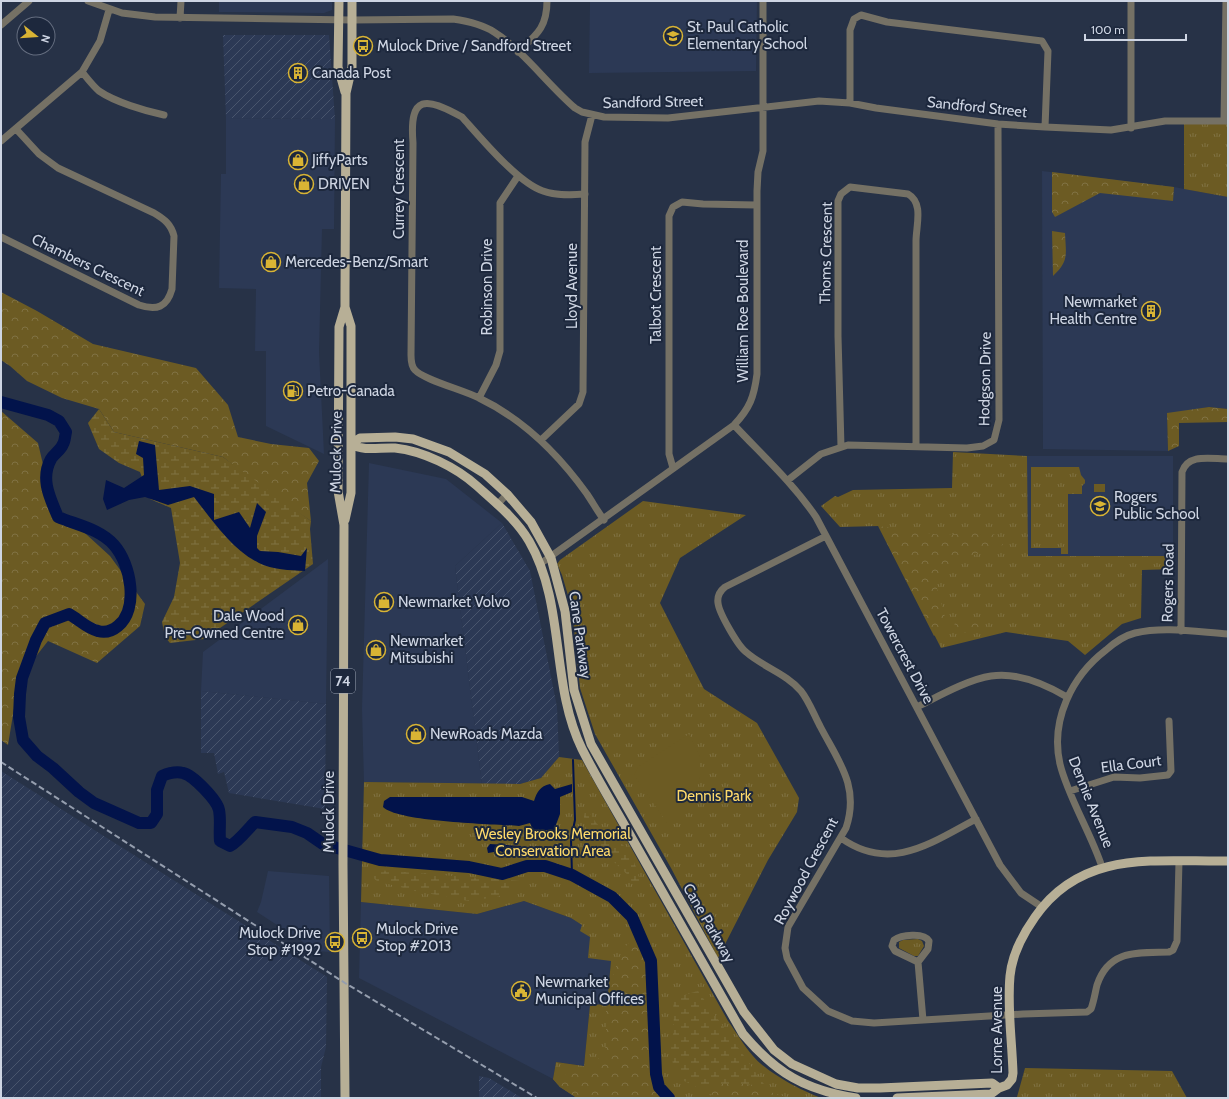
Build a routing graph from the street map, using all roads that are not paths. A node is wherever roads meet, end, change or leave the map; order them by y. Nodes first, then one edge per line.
1 (30, 1) edge
2 (88, 1) edge
3 (181, 1) edge
4 (339, 1) edge
5 (352, 1) edge
6 (547, 1) edge
7 (763, 1) edge
8 (1131, 1) edge
9 (1226, 1) edge
10 (109, 10) junction
11 (180, 18) junction
12 (339, 20) junction
13 (352, 20) junction
14 (1, 25) edge
15 (518, 52) junction
16 (82, 72) junction
17 (346, 93) junction
18 (850, 103) junction
19 (763, 107) junction
20 (164, 115) dead end
21 (592, 115) junction
22 (1226, 121) edge
23 (998, 124) junction
24 (1045, 127) junction
25 (1131, 128) junction
26 (16, 129) junction
27 (1, 141) edge
28 (518, 176) junction
29 (585, 194) junction
30 (756, 205) junction
31 (1, 237) edge
32 (345, 307) junction
33 (479, 398) junction
34 (734, 424) junction
35 (541, 440) junction
36 (338, 444) junction
37 (351, 444) junction
38 (916, 446) junction
39 (841, 447) junction
40 (1228, 459) edge
41 (673, 468) junction
42 (788, 480) junction
43 (507, 494) junction
44 (497, 505) junction
45 (604, 520) junction
46 (344, 525) junction
47 (826, 536) junction
48 (551, 558) junction
49 (540, 564) junction
50 (1181, 631) junction
51 (1228, 634) edge
52 (1067, 697) junction
53 (917, 707) junction
54 (1169, 721) dead end
55 (1070, 791) junction
56 (976, 819) junction
57 (841, 838) junction
58 (1179, 861) junction
59 (1228, 861) edge
60 (1102, 867) junction
61 (1042, 907) junction
62 (918, 962) junction
63 (1010, 1014) junction
64 (923, 1020) junction
65 (999, 1088) junction
66 (345, 1098) edge
67 (856, 1098) edge
68 (897, 1098) edge

1 - 14 street
2 - 10 street, Sandford Street
3 - 11 street
4 - 12 main road, Mulock Drive / 74
5 - 13 main road, Mulock Drive / 74
6 - 15 street
7 - 19 street, William Roe Boulevard
8 - 25 street
9 - 22 street
10 - 11 street, Sandford Street
10 - 16 street
11 - 12 street, Sandford Street
12 - 13 street, Sandford Street
12 - 17 main road, Mulock Drive / 74
13 - 15 street, Sandford Street
13 - 17 main road, Mulock Drive / 74
15 - 21 street, Sandford Street
16 - 20 street
16 - 26 street
17 - 32 main road, Mulock Drive / 74
18 - 19 street, Sandford Street
18 - 23 street, Sandford Street
18 - 24 street
19 - 21 street, Sandford Street
19 - 30 street, William Roe Boulevard
21 - 29 street, Lloyd Avenue
22 - 25 street, Sandford Street
23 - 24 street, Sandford Street
23 - 38 street, Hodgson Drive
24 - 25 street, Sandford Street
26 - 27 street
26 - 31 street, Chambers Crescent
28 - 29 street, Currey Crescent
28 - 33 street, Robinson Drive
28 - 33 street, Currey Crescent
29 - 35 street, Lloyd Avenue
30 - 34 street, William Roe Boulevard
30 - 41 street, Talbot Crescent
32 - 36 main road, Mulock Drive / 74
32 - 37 main road, Mulock Drive / 74
33 - 35 street, Currey Crescent
34 - 41 street, William Roe Boulevard
34 - 42 street, Towercrest Drive
35 - 45 street, Currey Crescent
36 - 37 street, Cane Parkway
36 - 46 main road, Mulock Drive / 74
37 - 43 main road, Cane Parkway
37 - 44 main road, Cane Parkway
37 - 46 main road, Mulock Drive / 74
38 - 39 street, Hodgson Drive
38 - 39 street, Thoms Crescent
39 - 42 street, Hodgson Drive
40 - 50 street, Rogers Road
41 - 45 street, William Roe Boulevard
42 - 47 street, Towercrest Drive
43 - 44 street
43 - 48 main road, Cane Parkway
44 - 49 main road, Cane Parkway
45 - 48 street, William Roe Boulevard
46 - 66 main road, Mulock Drive / 74
47 - 53 street, Towercrest Drive
47 - 57 street, Roywood Crescent
48 - 49 street, William Roe Boulevard
48 - 65 main road, Cane Parkway
49 - 67 main road, Cane Parkway
50 - 51 street, Dennie Avenue
50 - 52 street, Dennie Avenue
52 - 53 street
52 - 55 street, Dennie Avenue
53 - 56 street, Towercrest Drive
54 - 55 street, Ella Court
55 - 60 street, Dennie Avenue
56 - 57 street
56 - 61 street, Towercrest Drive
57 - 64 street, Roywood Crescent
58 - 59 main road, Lorne Avenue
58 - 60 main road, Lorne Avenue
58 - 63 street, Roywood Crescent
60 - 61 main road, Lorne Avenue
61 - 63 main road, Lorne Avenue
62 - 62 street
62 - 64 street
63 - 64 street, Roywood Crescent
63 - 65 main road, Lorne Avenue
65 - 68 main road

